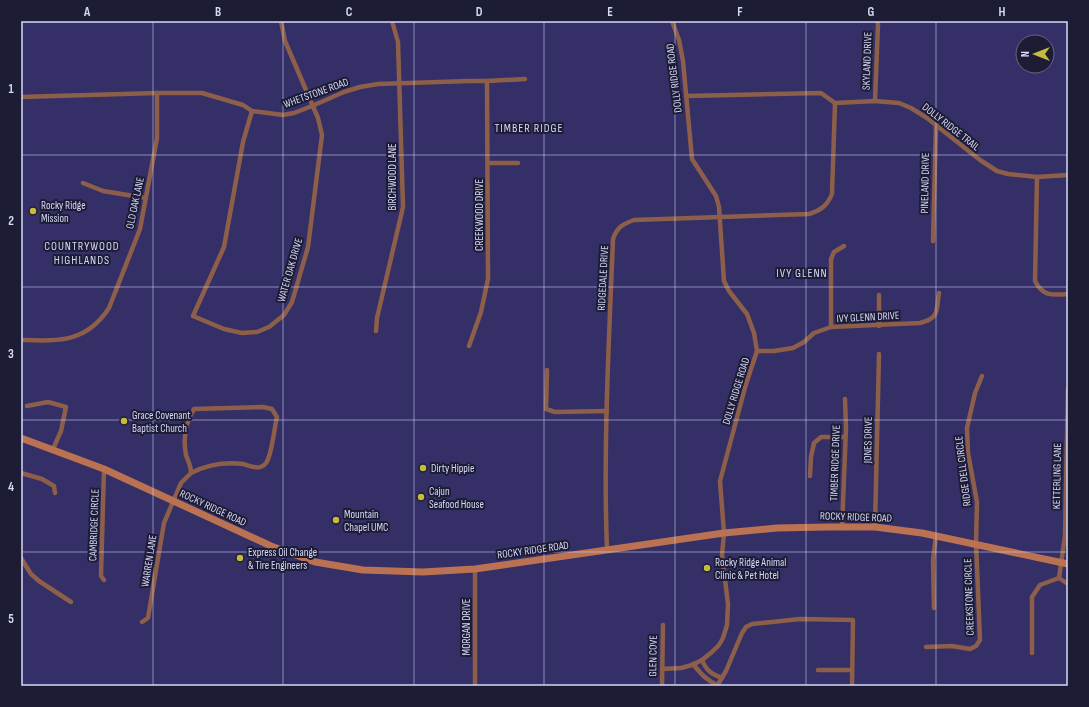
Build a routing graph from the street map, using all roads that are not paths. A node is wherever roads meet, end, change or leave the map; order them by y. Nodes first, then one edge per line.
1 (281, 21) edge
2 (392, 21) edge
3 (672, 21) edge
4 (877, 21) edge
5 (525, 79) dead end
6 (487, 81) junction
7 (399, 83) junction
8 (157, 93) junction
9 (686, 96) junction
10 (21, 97) edge
11 (875, 102) junction
12 (835, 103) junction
13 (312, 106) junction
14 (252, 111) junction
15 (936, 125) junction
16 (488, 163) junction
17 (518, 163) dead end
18 (1068, 174) edge
19 (1037, 177) junction
20 (83, 184) dead end
21 (146, 198) junction
22 (720, 217) junction
23 (933, 241) dead end
24 (844, 246) dead end
25 (939, 293) dead end
26 (1068, 294) edge
27 (880, 295) dead end
28 (879, 326) junction
29 (831, 327) junction
30 (376, 331) dead end
31 (21, 340) edge
32 (468, 346) dead end
33 (758, 351) junction
34 (879, 354) dead end
35 (547, 370) dead end
36 (982, 376) dead end
37 (1068, 388) edge
38 (845, 399) dead end
39 (27, 406) dead end
40 (607, 411) junction
41 (21, 438) edge
42 (845, 438) junction
43 (53, 449) junction
44 (104, 469) junction
45 (21, 473) edge
46 (191, 473) junction
47 (810, 476) dead end
48 (55, 493) dead end
49 (174, 502) junction
50 (875, 527) junction
51 (842, 528) junction
52 (724, 533) junction
53 (936, 535) junction
54 (976, 543) junction
55 (607, 550) junction
56 (21, 558) edge
57 (1065, 564) edge
58 (475, 569) junction
59 (1059, 578) junction
60 (104, 580) dead end
61 (1068, 584) edge
62 (71, 602) dead end
63 (934, 608) dead end
64 (142, 622) dead end
65 (663, 625) dead end
66 (926, 648) dead end
67 (1032, 652) dead end
68 (702, 660) junction
69 (693, 664) junction
70 (662, 669) junction
71 (818, 670) dead end
72 (852, 670) junction
73 (722, 678) junction
74 (475, 686) edge
75 (662, 686) edge
76 (718, 686) edge
77 (852, 686) edge

1 - 13 street, WATER OAK DRIVE
2 - 7 street, BIRCHWOOD LANE
3 - 9 street, DOLLY RIDGE ROAD
4 - 11 street, SKYLAND DRIVE
5 - 6 street, WHETSTONE ROAD
6 - 7 street, WHETSTONE ROAD
6 - 16 street, CREEKWOOD DRIVE
7 - 13 street, WHETSTONE ROAD
7 - 30 street, BIRCHWOOD LANE
8 - 10 street, WHETSTONE ROAD
8 - 14 street, WHETSTONE ROAD
8 - 21 street, OLD OAK LANE
9 - 12 street
9 - 22 street, DOLLY RIDGE ROAD
11 - 12 street, DOLLY RIDGE TRAIL
11 - 15 street, DOLLY RIDGE TRAIL
12 - 22 street, RIDGEDALE DRIVE
13 - 14 street, WHETSTONE ROAD
13 - 14 street, WATER OAK DRIVE
15 - 19 street, DOLLY RIDGE TRAIL
15 - 23 street, PINELAND DRIVE
16 - 17 street
16 - 32 street, CREEKWOOD DRIVE
18 - 19 street, DOLLY RIDGE TRAIL
19 - 26 street
20 - 21 street
21 - 31 street, OLD OAK LANE
22 - 33 street, DOLLY RIDGE ROAD
22 - 40 street, RIDGEDALE DRIVE
24 - 29 street
25 - 28 street, IVY GLENN DRIVE
27 - 28 street
28 - 29 street, IVY GLENN DRIVE
29 - 33 street, IVY GLENN DRIVE
33 - 52 street, DOLLY RIDGE ROAD
34 - 50 street, JONES DRIVE
35 - 40 street
36 - 54 street, RIDGE DELL CIRCLE
37 - 57 street, KETTERLING LANE
38 - 42 street, TIMBER RIDGE DRIVE
39 - 43 street
40 - 55 street, RIDGEDALE DRIVE
41 - 43 main road, ROCKY RIDGE ROAD
42 - 47 street
42 - 51 street, TIMBER RIDGE DRIVE
43 - 44 main road, ROCKY RIDGE ROAD
44 - 49 main road, ROCKY RIDGE ROAD
44 - 60 street, CAMBRIDGE CIRCLE
45 - 48 street
46 - 46 street
46 - 49 street, WARREN LANE
49 - 58 main road, ROCKY RIDGE ROAD
49 - 64 street, WARREN LANE
50 - 51 main road, ROCKY RIDGE ROAD
50 - 53 main road, ROCKY RIDGE ROAD
51 - 52 main road, ROCKY RIDGE ROAD
52 - 55 main road, ROCKY RIDGE ROAD
52 - 68 street, DOLLY RIDGE ROAD
53 - 54 main road, ROCKY RIDGE ROAD
53 - 63 street
54 - 57 main road, ROCKY RIDGE ROAD
54 - 66 street, CREEKSTONE CIRCLE
55 - 58 main road, ROCKY RIDGE ROAD
56 - 62 street
57 - 59 street, KETTERLING LANE
58 - 74 street, MORGAN DRIVE
59 - 61 street
59 - 67 street
65 - 70 street, GLEN COVE
68 - 69 street, DOLLY RIDGE ROAD
68 - 73 street
69 - 70 street, DOLLY RIDGE ROAD
69 - 76 street
70 - 75 street, GLEN COVE
71 - 72 street
72 - 73 street
72 - 77 street
73 - 76 street

